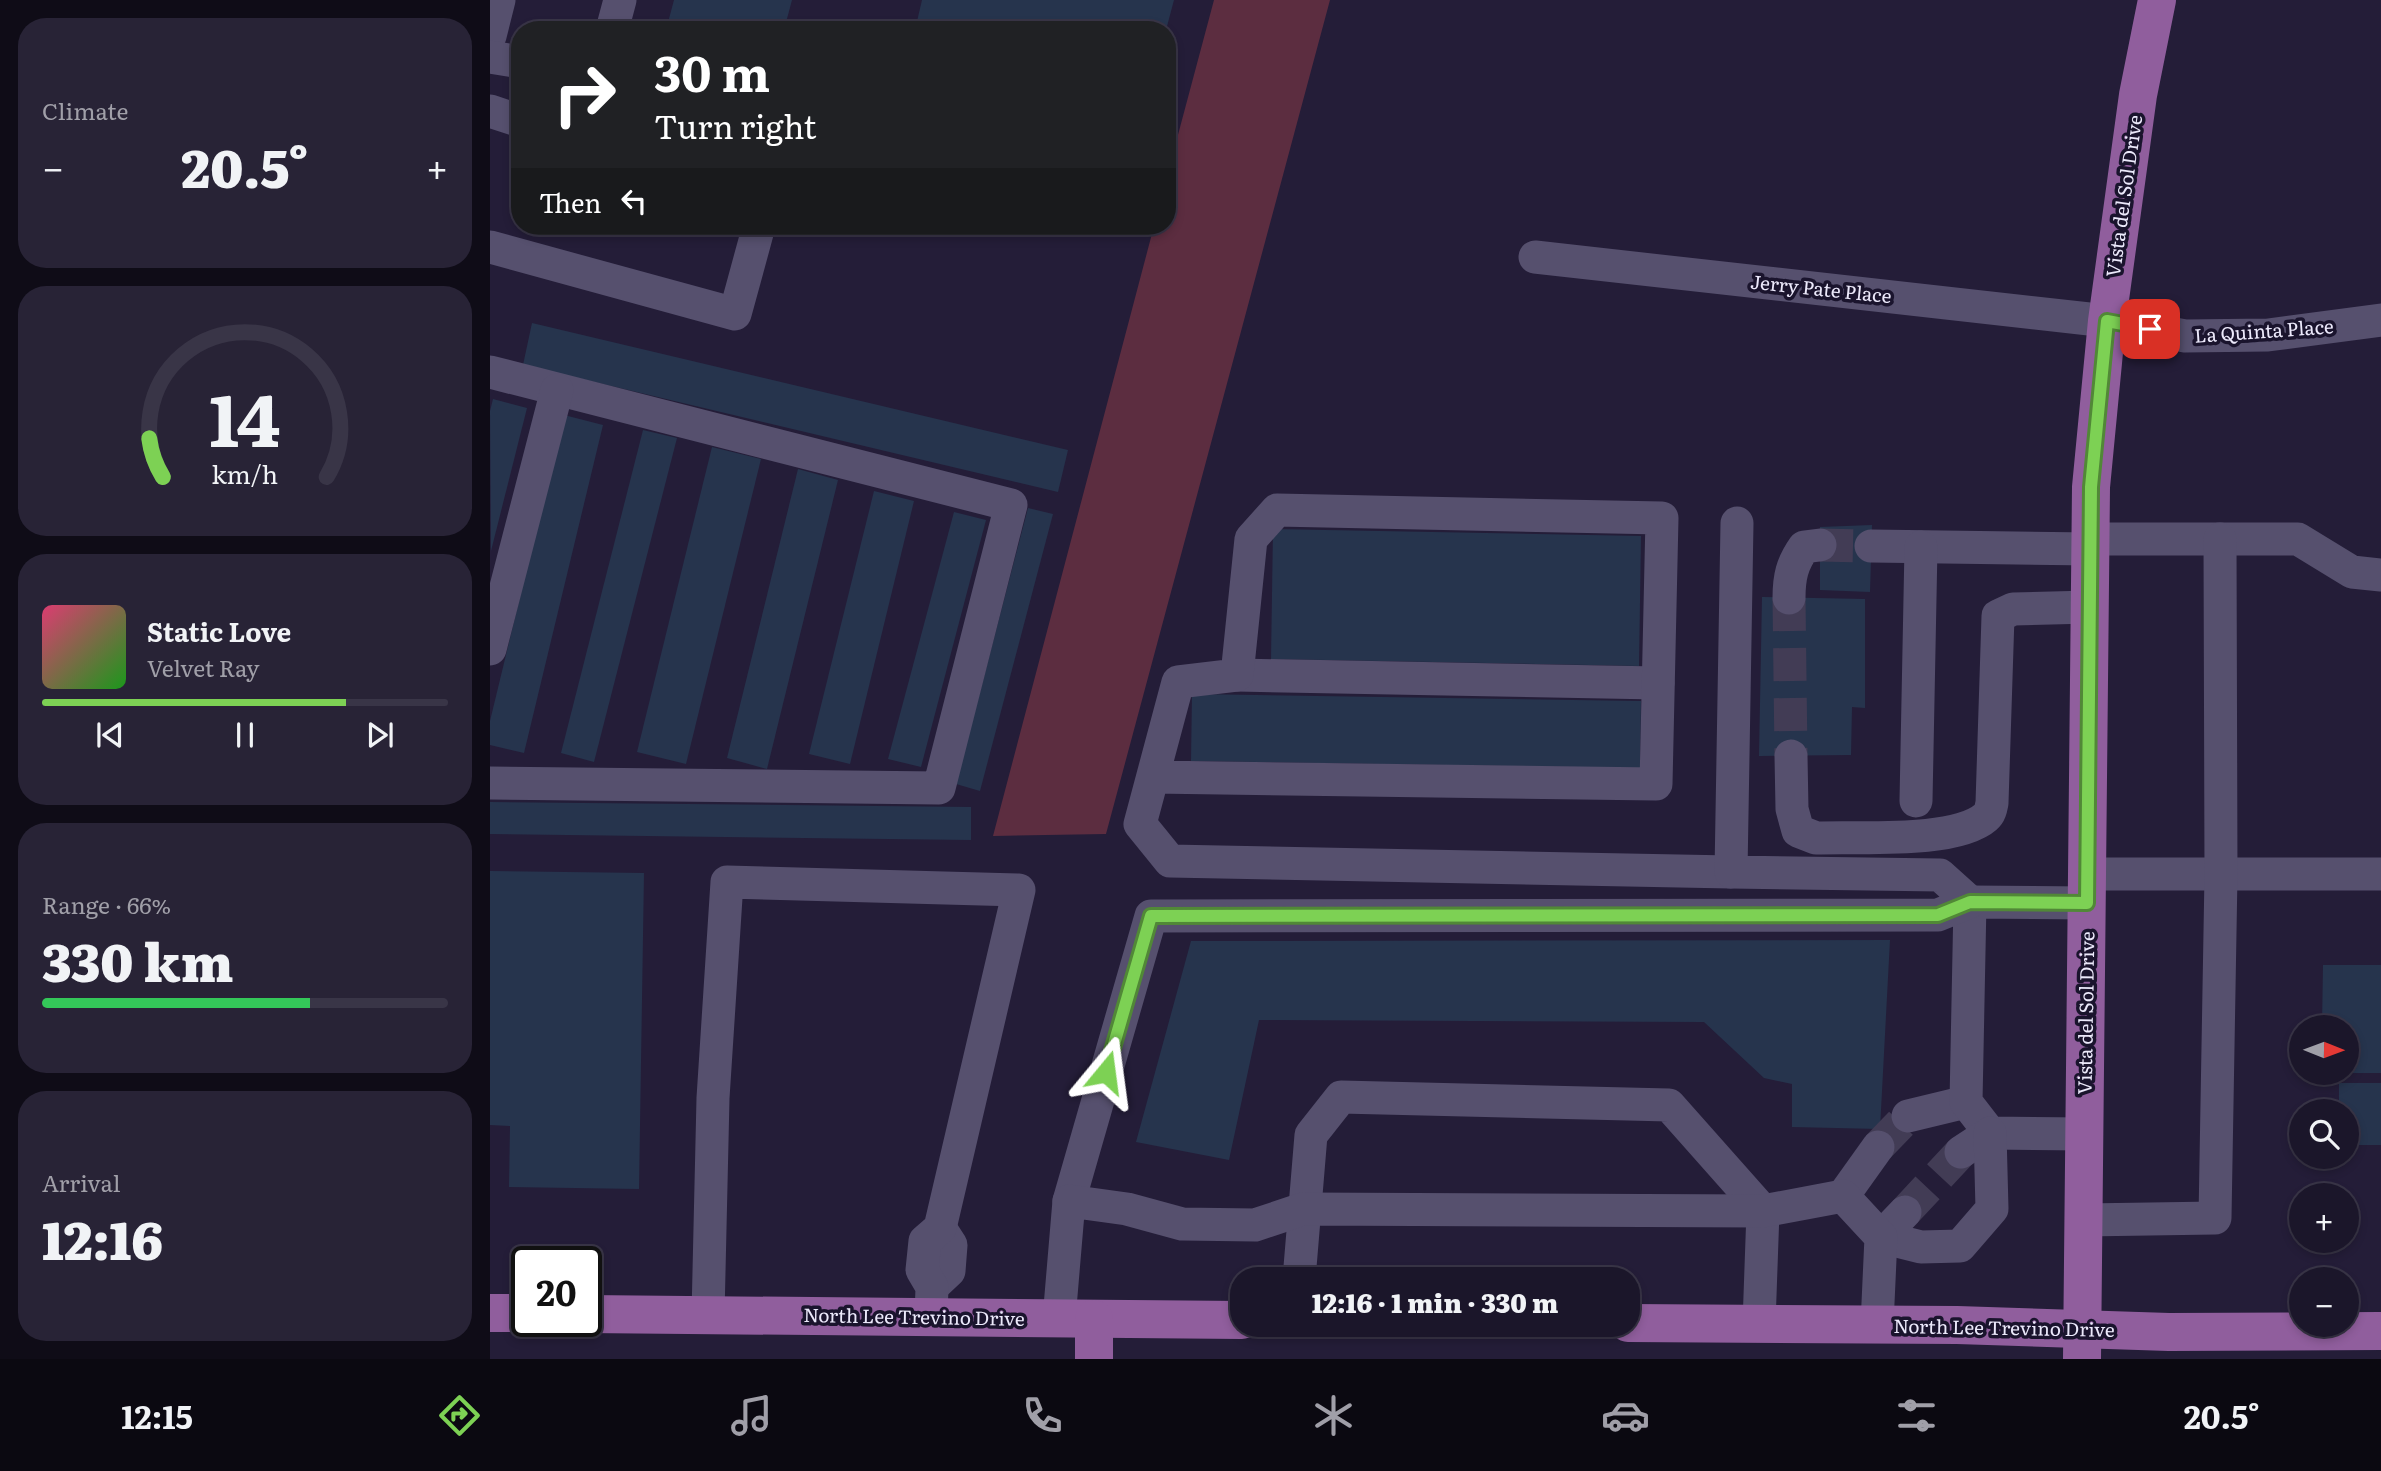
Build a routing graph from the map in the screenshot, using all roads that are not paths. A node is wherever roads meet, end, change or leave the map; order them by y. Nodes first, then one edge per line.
1 (499, 0) edge
2 (620, 0) edge
3 (2157, 0) edge
4 (614, 21) edge
5 (490, 36) edge
6 (490, 57) edge
7 (511, 60) edge
8 (490, 111) edge
9 (511, 118) edge
10 (757, 235) edge
11 (490, 247) edge
12 (1535, 257) dead end
13 (2381, 320) edge
14 (2107, 321) junction
15 (490, 372) edge
16 (557, 390) junction
17 (1737, 523) dead end
18 (2220, 539) junction
19 (2091, 544) junction
20 (1820, 545) tunnel mouth
21 (1871, 546) tunnel mouth
22 (1921, 547) junction
23 (2381, 575) edge
24 (1790, 598) tunnel mouth
25 (2090, 607) junction
26 (490, 649) edge
27 (1237, 675) junction
28 (1658, 683) junction
29 (1791, 756) tunnel mouth
30 (1153, 777) junction
31 (490, 783) edge
32 (1916, 801) dead end
33 (1731, 872) junction
34 (2381, 874) edge
35 (2221, 875) junction
36 (2087, 889) junction
37 (1970, 902) junction
38 (1966, 1102) junction
39 (1908, 1116) tunnel mouth
40 (1990, 1133) junction
41 (2085, 1134) junction
42 (1878, 1147) tunnel mouth
43 (1961, 1152) tunnel mouth
44 (1843, 1196) junction
45 (1069, 1202) junction
46 (1303, 1209) junction
47 (1763, 1211) junction
48 (1905, 1212) tunnel mouth
49 (2084, 1220) junction
50 (1881, 1237) junction
51 (1300, 1267) edge
52 (931, 1302) junction
53 (490, 1313) edge
54 (511, 1313) edge
55 (602, 1314) edge
56 (708, 1315) junction
57 (1077, 1319) junction
58 (1230, 1320) edge
59 (1640, 1323) edge
60 (1759, 1324) junction
61 (1877, 1325) junction
62 (2381, 1331) edge
63 (2082, 1345) edge
64 (1094, 1359) edge

1 - 5 street
2 - 4 street
3 - 14 main road, Vista del Sol Drive
6 - 7 street
8 - 9 street
10 - 11 street
12 - 14 street, Jerry Pate Place
13 - 14 street, La Quinta Place
14 - 19 main road, Vista del Sol Drive
15 - 16 street
16 - 26 street
16 - 31 street
17 - 33 street
18 - 19 street
18 - 23 street
18 - 35 street
19 - 22 street
19 - 25 main road, Vista del Sol Drive
20 - 24 street
21 - 22 street
22 - 32 street
25 - 29 street
25 - 36 main road, Vista del Sol Drive
27 - 28 street
27 - 28 street
27 - 30 street
28 - 30 street
30 - 33 street
33 - 37 street
34 - 35 street
35 - 36 street
35 - 49 street
36 - 37 street
36 - 41 main road, Vista del Sol Drive
37 - 38 street
37 - 45 street
38 - 39 street
38 - 40 street
40 - 41 street
40 - 43 street
40 - 50 street
41 - 49 main road, Vista del Sol Drive
42 - 44 street
44 - 47 street
44 - 50 street
45 - 46 street
45 - 57 street
46 - 47 street
46 - 47 street
46 - 51 street
47 - 60 street
48 - 50 street
49 - 63 main road, Vista del Sol Drive
50 - 61 street
52 - 56 main road, North Lee Trevino Drive
52 - 56 street
52 - 57 main road, North Lee Trevino Drive
53 - 54 main road
55 - 56 main road, North Lee Trevino Drive
57 - 58 main road, North Lee Trevino Drive
57 - 64 main road
59 - 60 main road, North Lee Trevino Drive
60 - 61 main road, North Lee Trevino Drive
61 - 63 main road, North Lee Trevino Drive
62 - 63 main road, North Lee Trevino Drive

